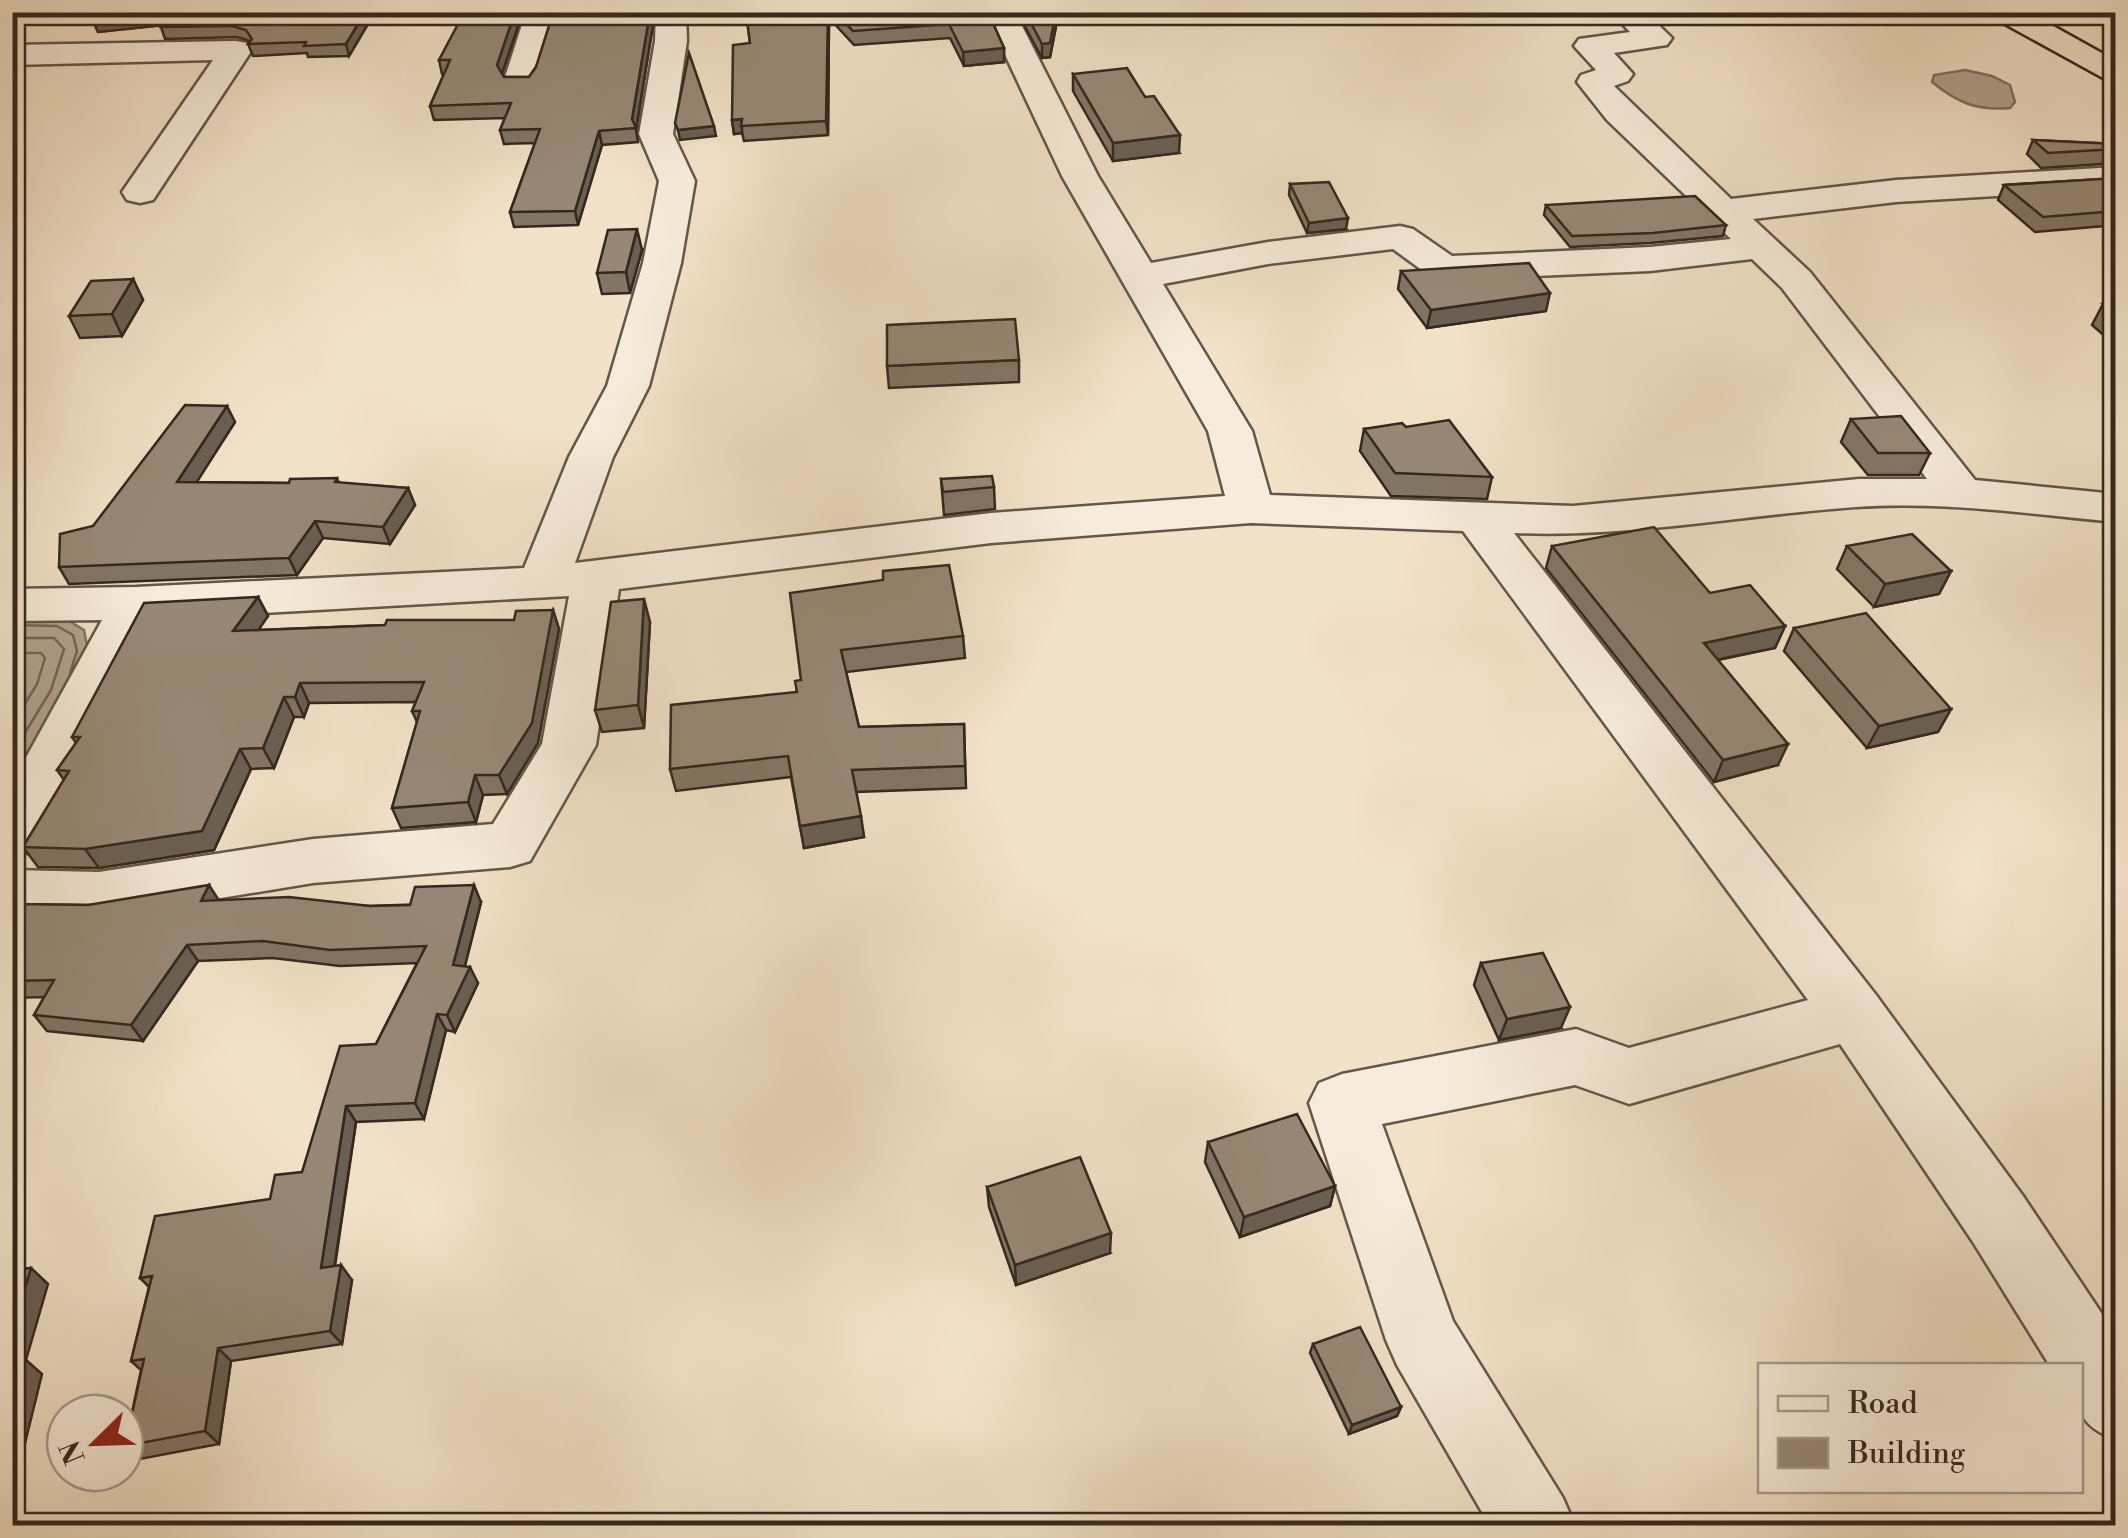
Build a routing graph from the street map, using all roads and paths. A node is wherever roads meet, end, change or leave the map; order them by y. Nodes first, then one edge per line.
1 (588, 12) edge
2 (671, 12) edge
3 (1000, 12) edge
4 (1626, 12) edge
5 (2005, 12) edge
6 (12, 55) edge
7 (2116, 75) edge
8 (520, 80) edge
9 (2116, 178) edge
10 (140, 192) dead end
11 (1724, 210) junction
12 (1762, 247) junction
13 (1139, 277) junction
14 (1960, 493) junction
15 (2116, 508) edge
16 (1250, 510) junction
17 (1476, 518) junction
18 (570, 579) junction
19 (136, 603) junction
20 (12, 604) edge
21 (12, 836) edge
22 (12, 893) edge
23 (1854, 1014) junction
24 (2116, 1402) edge
25 (1535, 1526) edge

1 - 8 street
2 - 18 street
3 - 13 street
4 - 11 street
5 - 7 highway
6 - 10 street
9 - 11 street
11 - 12 street
12 - 13 street
12 - 14 street
13 - 16 street
14 - 15 street
14 - 17 street
16 - 17 street
16 - 18 street
17 - 23 street
18 - 19 street
18 - 22 street
19 - 20 street
19 - 21 street
23 - 24 street
23 - 25 street

